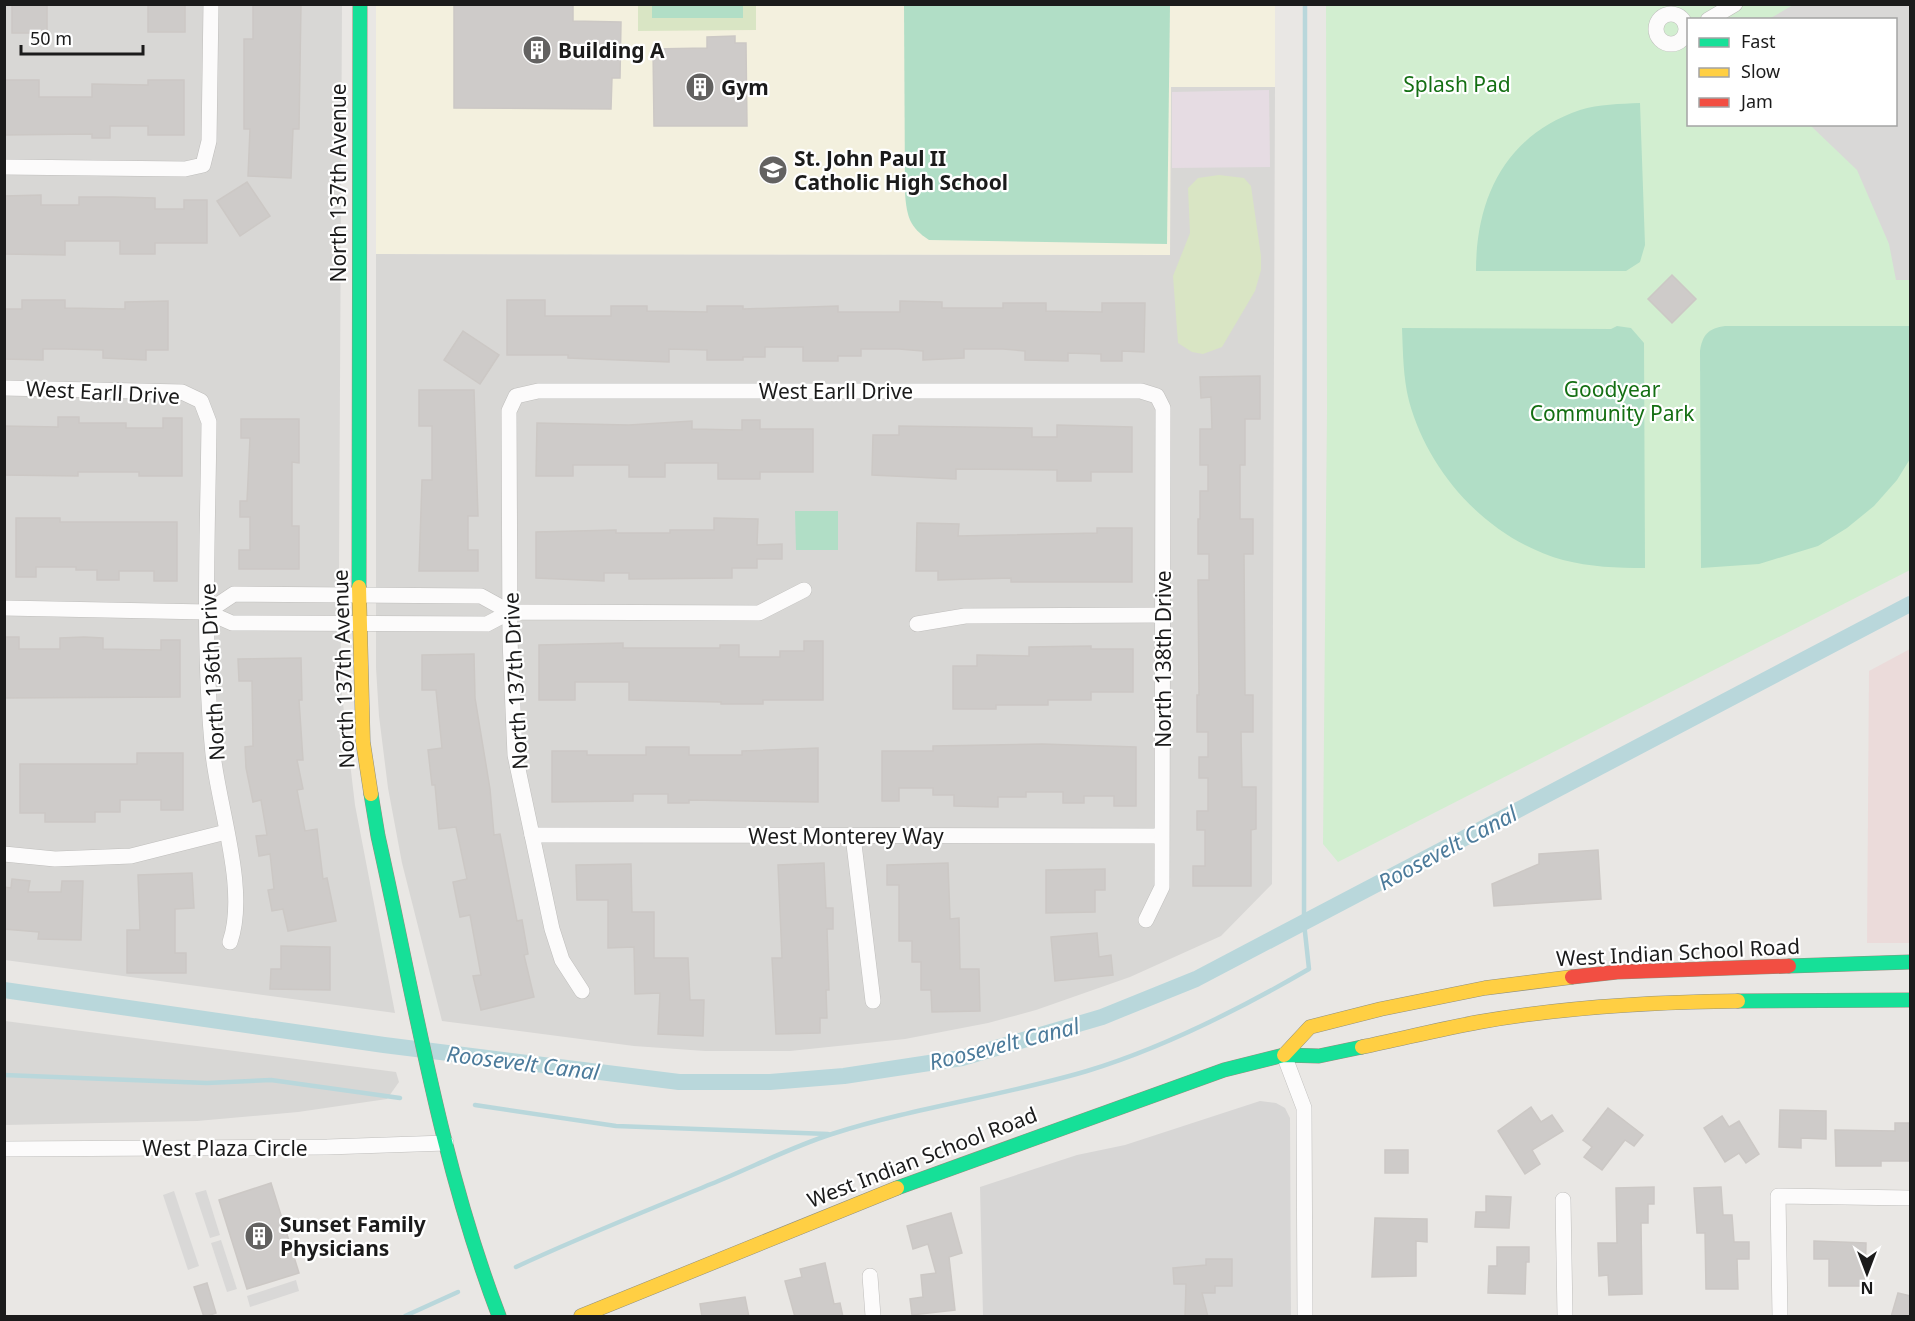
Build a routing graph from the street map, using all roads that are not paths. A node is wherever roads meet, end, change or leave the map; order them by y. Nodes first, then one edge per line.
1 (211, 4) edge
2 (360, 4) edge
3 (1689, 4) edge
4 (1735, 4) edge
5 (1678, 15) junction
6 (1711, 18) edge
7 (1687, 28) edge
8 (1687, 32) edge
9 (4, 167) edge
10 (4, 388) edge
11 (516, 396) joint
12 (1157, 396) joint
13 (201, 401) joint
14 (804, 590) dead end
15 (360, 596) junction
16 (4, 608) edge
17 (207, 612) junction
18 (510, 612) junction
19 (1164, 615) junction
20 (359, 623) junction
21 (917, 624) dead end
22 (226, 832) junction
23 (532, 835) junction
24 (853, 836) junction
25 (1161, 836) junction
26 (4, 854) edge
27 (1146, 920) dead end
28 (230, 942) dead end
29 (1911, 962) edge
30 (1618, 989) junction
31 (582, 991) dead end
32 (1911, 1000) edge
33 (873, 1001) dead end
34 (1284, 1055) junction
35 (446, 1143) junction
36 (4, 1149) edge
37 (1911, 1198) edge
38 (1563, 1200) dead end
39 (870, 1276) dead end
40 (498, 1317) edge
41 (581, 1317) edge
42 (873, 1317) edge
43 (1305, 1317) edge
44 (1565, 1317) edge
45 (1780, 1317) edge

1 - 9 street
2 - 15 main road, North 137th Avenue
3 - 5 street
4 - 6 street
5 - 7 street
5 - 8 street
10 - 13 street, West Earll Drive
11 - 12 street, West Earll Drive
11 - 18 street, North 137th Drive
12 - 19 street, North 138th Drive
13 - 17 street, North 136th Drive
14 - 18 street
15 - 17 street
15 - 18 street
15 - 20 main road, North 137th Avenue
16 - 17 street
17 - 20 street
17 - 22 street, North 136th Drive
18 - 20 street
18 - 23 street, North 137th Drive
19 - 21 street
19 - 25 street, North 138th Drive
20 - 35 main road, North 137th Avenue
22 - 26 street
22 - 28 street, North 136th Drive
23 - 24 street, West Monterey Way
23 - 31 street, North 137th Drive
24 - 25 street, West Monterey Way
24 - 33 street
25 - 27 street, North 138th Drive
29 - 30 main road, West Indian School Road
30 - 32 main road, West Indian School Road
30 - 34 main road, West Indian School Road
30 - 34 main road, West Indian School Road
34 - 41 main road, West Indian School Road
34 - 43 street
35 - 36 street, West Plaza Circle
35 - 40 main road, North 137th Avenue
37 - 45 street
38 - 44 street
39 - 42 street

